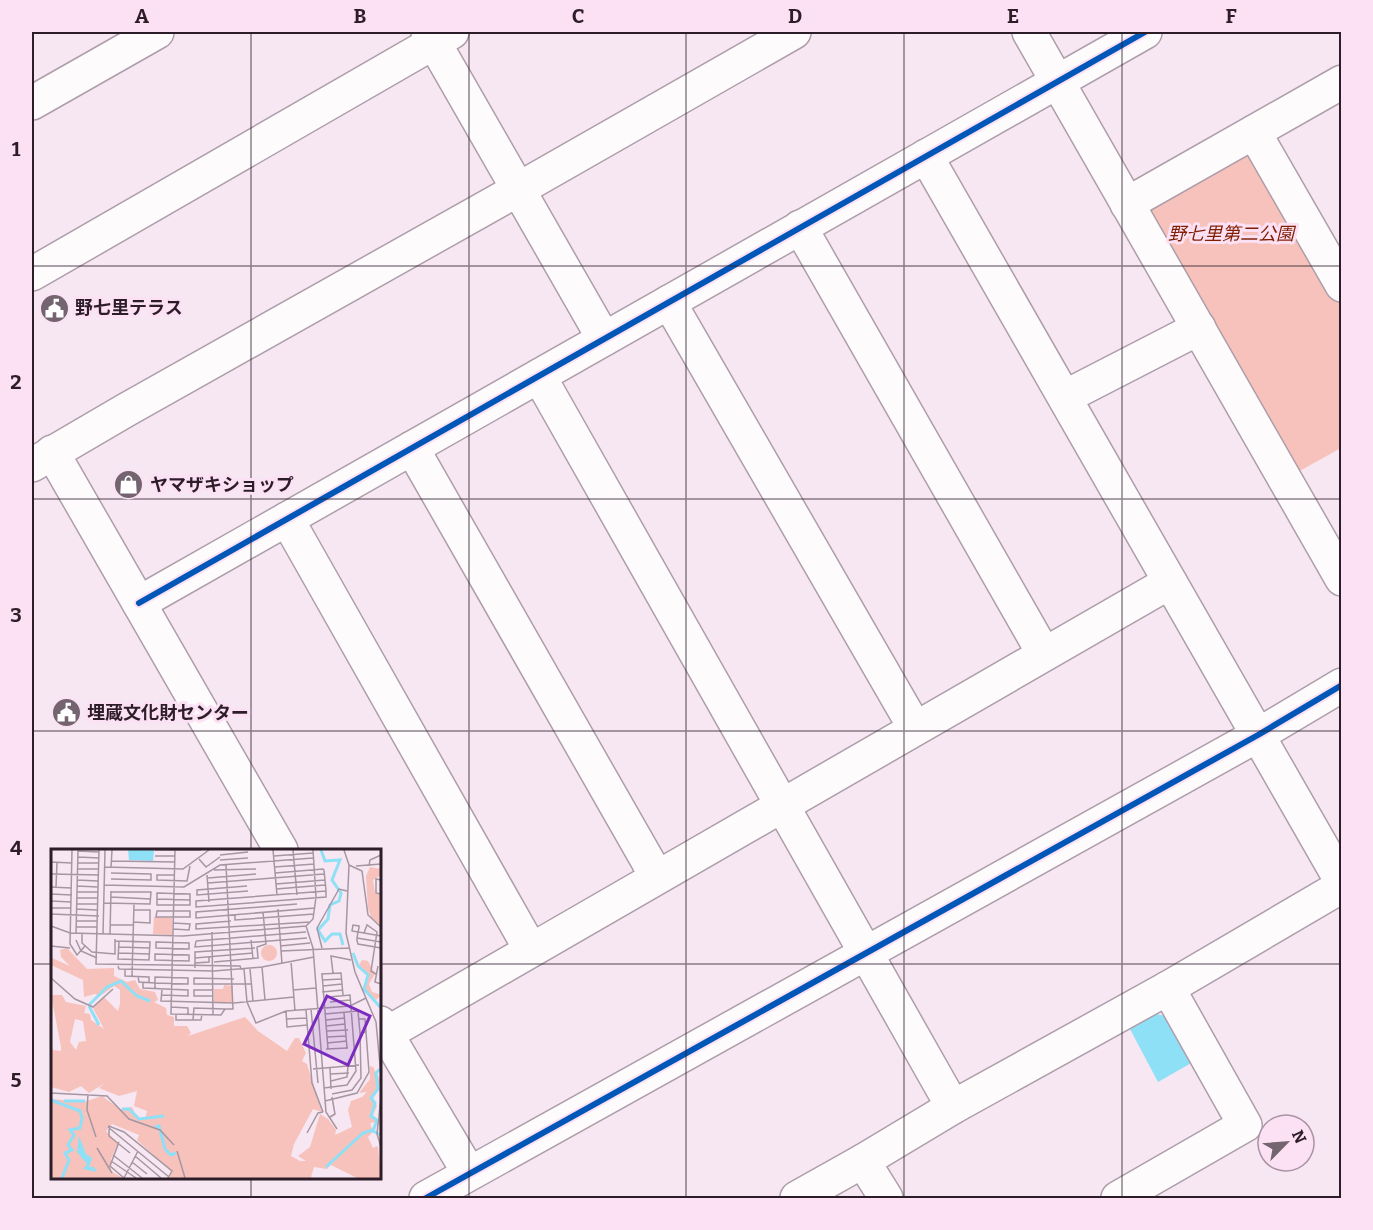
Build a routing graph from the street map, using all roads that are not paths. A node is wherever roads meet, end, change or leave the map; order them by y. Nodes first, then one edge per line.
1 (157, 32) edge
2 (794, 32) edge
3 (1029, 32) edge
4 (1145, 32) edge
5 (438, 35) edge
6 (1057, 81) junction
7 (1341, 82) edge
8 (32, 103) edge
9 (1254, 132) junction
10 (926, 156) junction
11 (519, 189) junction
12 (1127, 204) junction
13 (801, 227) junction
14 (32, 274) edge
15 (1341, 285) edge
16 (669, 302) junction
17 (1198, 328) junction
18 (604, 339) junction
19 (539, 376) junction
20 (1065, 397) junction
21 (412, 448) junction
22 (37, 460) edge
23 (287, 519) junction
24 (1341, 579) edge
25 (1170, 582) junction
26 (139, 603) junction
27 (1044, 654) junction
28 (1341, 685) edge
29 (915, 728) junction
30 (1258, 735) junction
31 (782, 805) junction
32 (280, 849) edge
33 (657, 877) junction
34 (1341, 884) edge
35 (531, 950) junction
36 (866, 953) junction
37 (1168, 988) junction
38 (383, 1028) edge
39 (953, 1107) junction
40 (863, 1161) junction
41 (452, 1188) edge
42 (797, 1198) edge
43 (886, 1198) edge
44 (1118, 1198) edge

1 - 8 street
2 - 11 street
3 - 6 street
4 - 6 street
5 - 11 street
5 - 14 street
6 - 10 street
6 - 12 street
7 - 9 street
9 - 12 street
9 - 15 street
10 - 13 street
10 - 20 street
11 - 18 street
11 - 22 street
12 - 17 street
13 - 16 street
13 - 27 street
16 - 18 street
16 - 29 street
17 - 20 street
17 - 24 street
18 - 19 street
19 - 21 street
19 - 31 street
20 - 25 street
21 - 23 street
21 - 33 street
22 - 26 street
23 - 26 street
23 - 35 street
25 - 27 street
25 - 30 street
26 - 32 street
27 - 29 street
28 - 30 street
29 - 31 street
30 - 34 street
30 - 36 street
31 - 33 street
31 - 36 street
33 - 35 street
34 - 37 street
35 - 38 street
36 - 39 street
36 - 41 street
37 - 39 street
37 - 44 street
38 - 41 street
39 - 40 street
40 - 42 street
40 - 43 street

